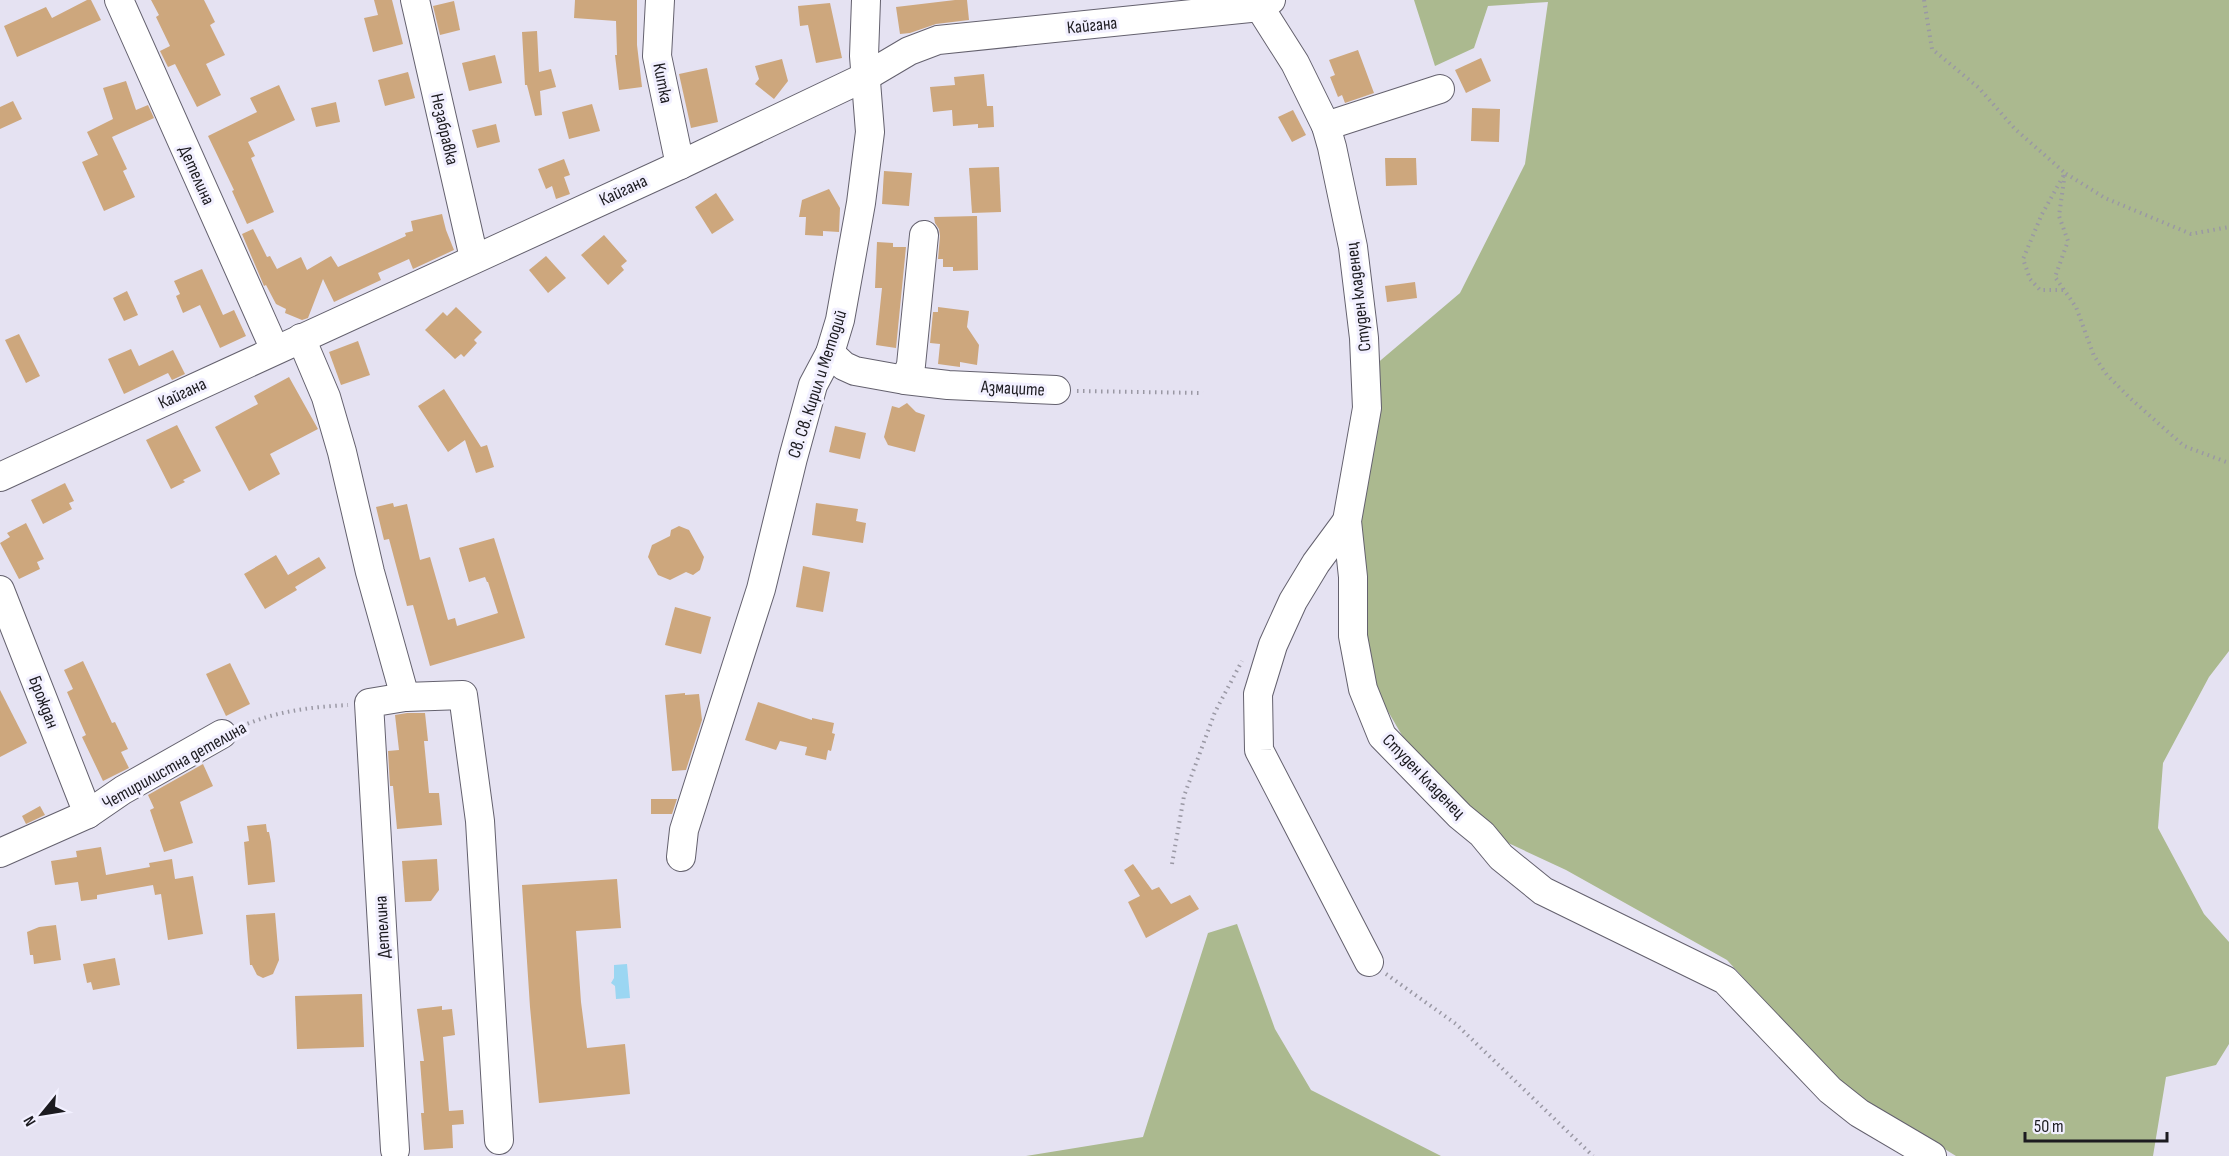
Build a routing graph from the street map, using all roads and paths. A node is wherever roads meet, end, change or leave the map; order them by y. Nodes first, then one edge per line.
1 (119, 0) edge
2 (415, 0) edge
3 (660, 0) edge
4 (866, 0) edge
5 (1924, 0) edge
6 (1262, 2) edge
7 (865, 77) junction
8 (1440, 89) dead end
9 (1326, 126) junction
10 (680, 165) junction
11 (2065, 173) junction
12 (2229, 227) edge
13 (924, 235) dead end
14 (474, 258) junction
15 (2064, 290) junction
16 (301, 338) junction
17 (274, 350) junction
18 (830, 353) junction
19 (905, 380) junction
20 (1056, 390) joint
21 (1203, 393) dead end
22 (2229, 463) edge
23 (0, 477) edge
24 (1347, 521) junction
25 (0, 590) edge
26 (1243, 659) dead end
27 (405, 697) junction
28 (369, 703) junction
29 (222, 734) joint
30 (87, 814) junction
31 (0, 853) edge
32 (681, 856) dead end
33 (1172, 864) dead end
34 (1369, 962) joint
35 (499, 1140) dead end
36 (395, 1150) dead end
37 (1593, 1156) edge
38 (1932, 1156) edge

1 - 17 street, Детелина
2 - 14 street, Незабравка
3 - 10 street, Китка
4 - 7 street, Св. Св. Кирил и Методий
5 - 11 path
6 - 7 street, Кайгана
6 - 9 street, Студен кладенец
7 - 10 street, Кайгана
7 - 18 street, Св. Св. Кирил и Методий
8 - 9 street
9 - 24 street, Студен кладенец
10 - 14 street, Кайгана
11 - 12 path
11 - 15 path
11 - 15 path
13 - 19 street
14 - 16 street, Кайгана
15 - 22 path
16 - 17 street, Кайгана
16 - 27 street
17 - 23 street, Кайгана
18 - 19 street, Азмаците
18 - 32 street, Св. Св. Кирил и Методий
19 - 20 street, Азмаците
20 - 21 path, Азмаците
24 - 34 street
24 - 38 street, Студен кладенец
25 - 30 street, Брождан
26 - 33 path
27 - 28 street
27 - 35 street
28 - 29 path, Четирилистна детелина
28 - 36 street, Детелина
29 - 30 street, Четирилистна детелина
30 - 31 street, Четирилистна детелина
34 - 37 path

